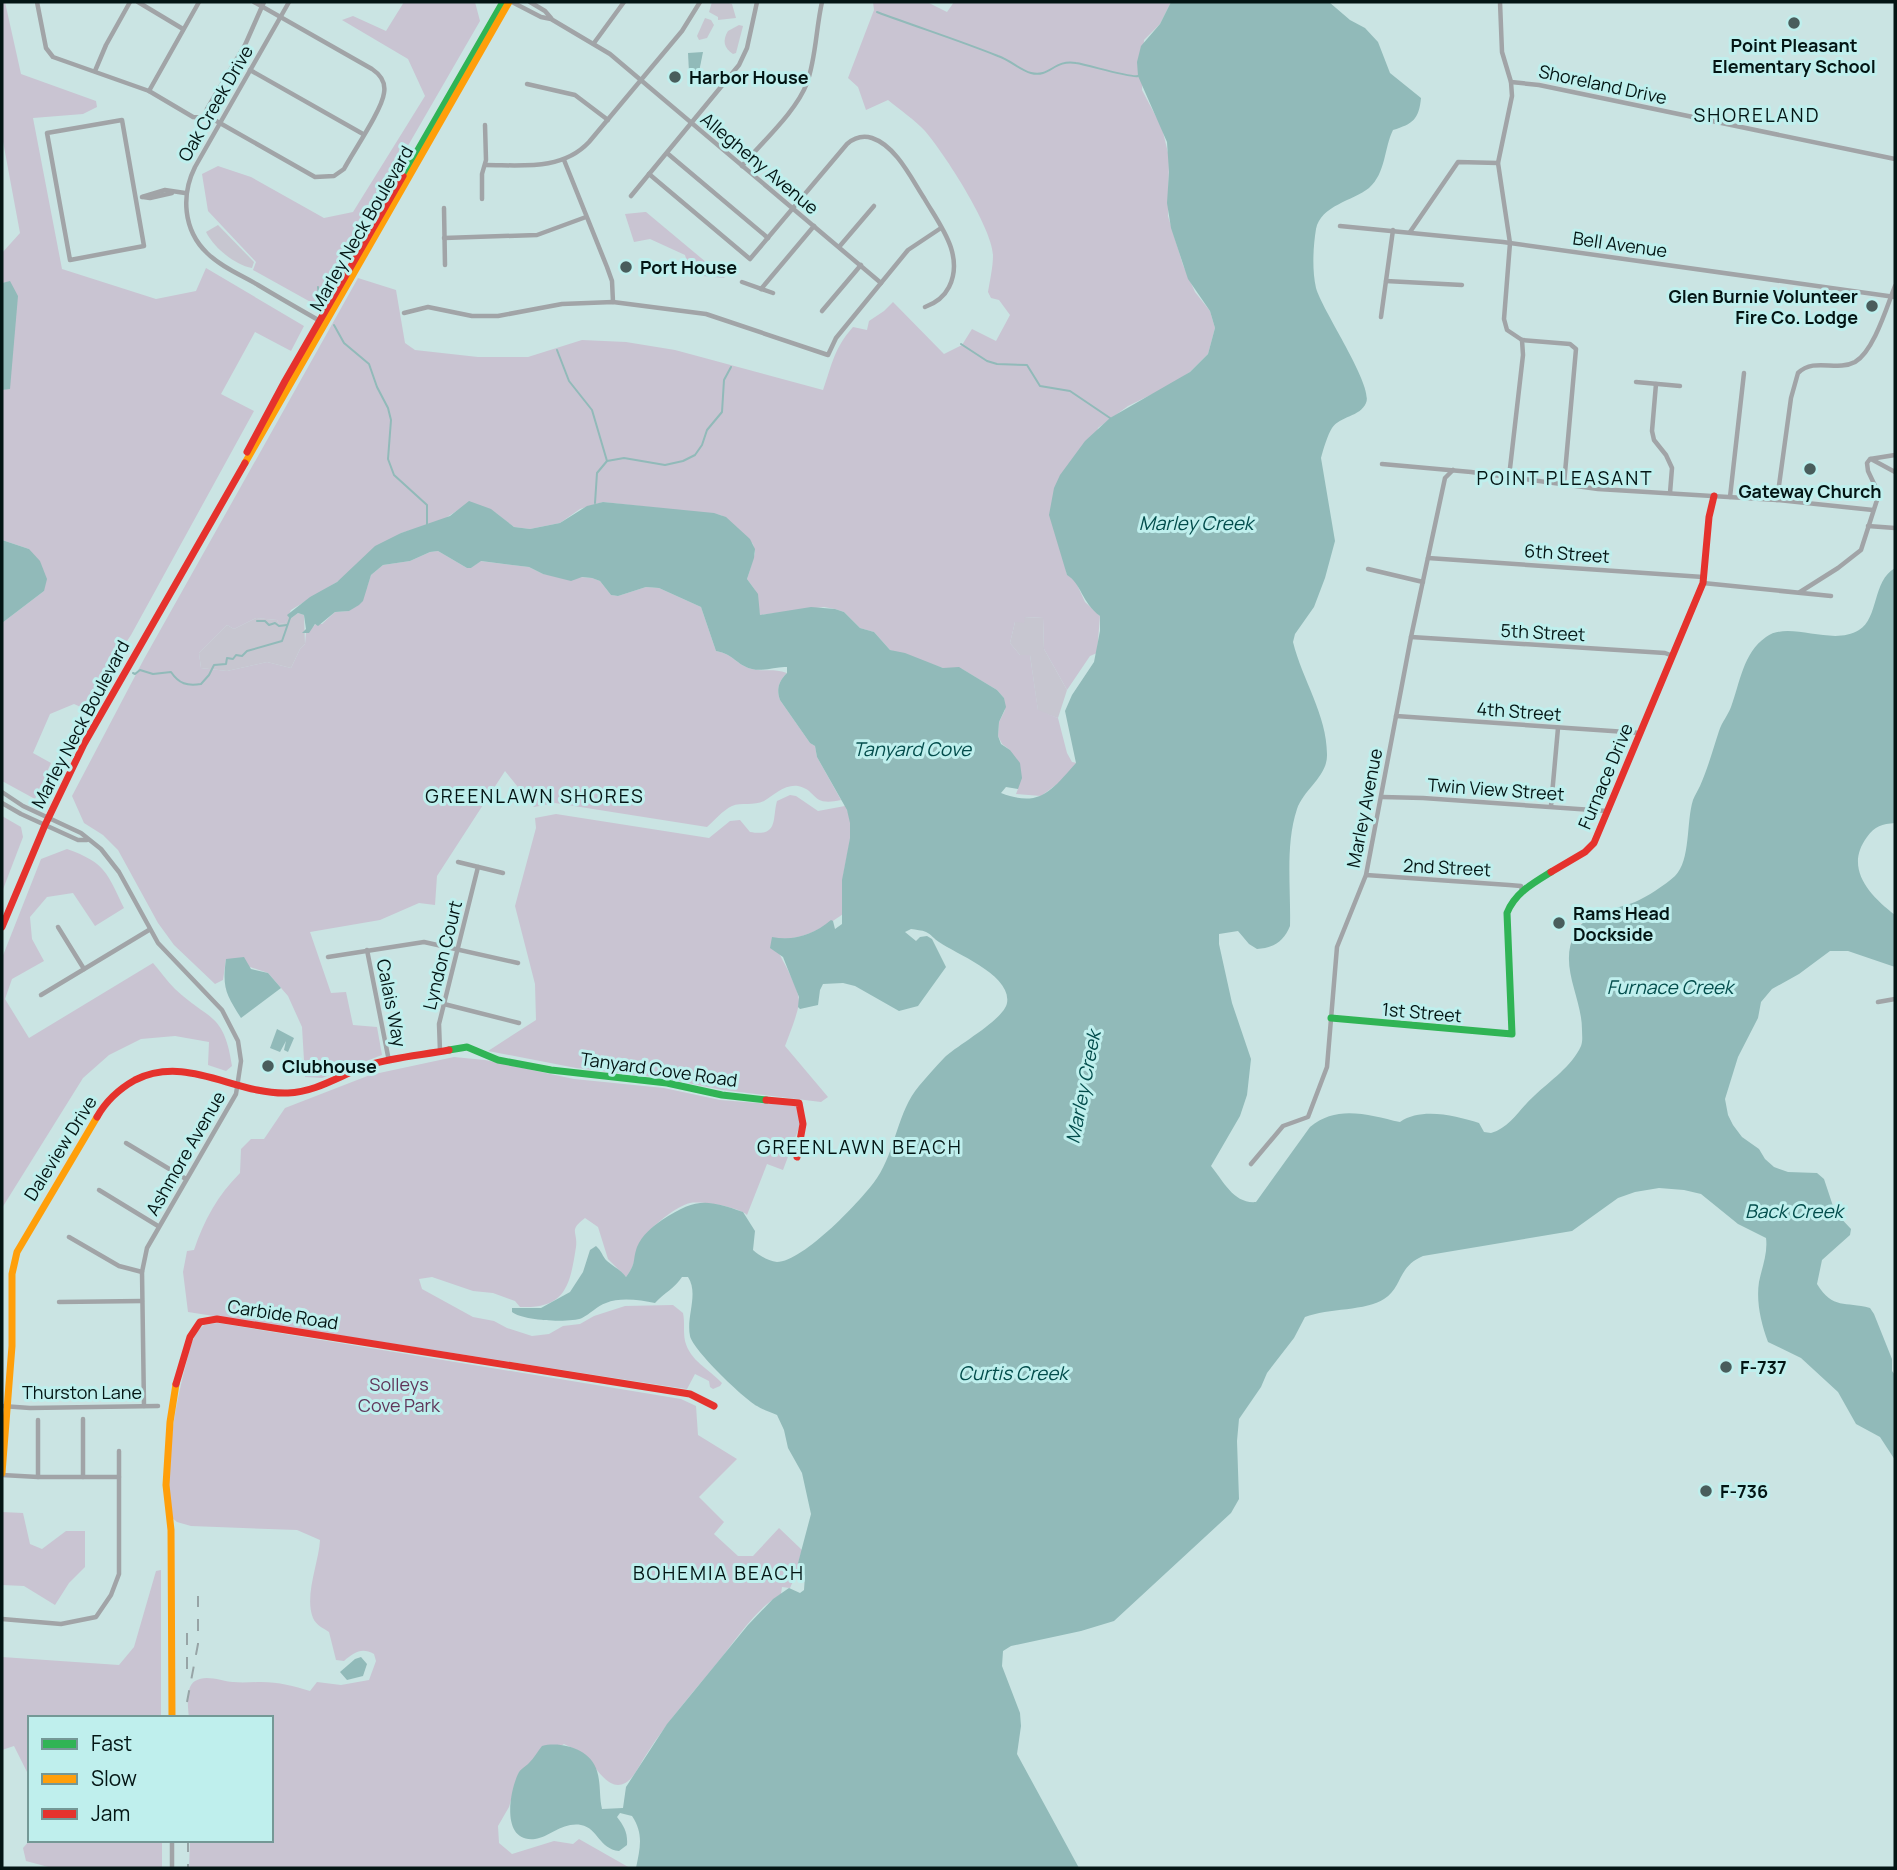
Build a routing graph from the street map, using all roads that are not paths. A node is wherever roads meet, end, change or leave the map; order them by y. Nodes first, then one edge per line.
1 (37, 2) edge
2 (130, 2) edge
3 (138, 2) edge
4 (198, 2) edge
5 (254, 2) edge
6 (289, 2) edge
7 (503, 2) edge
8 (511, 2) edge
9 (530, 2) edge
10 (624, 2) edge
11 (700, 2) edge
12 (757, 2) edge
13 (822, 2) edge
14 (1500, 2) edge
15 (263, 4) edge
16 (281, 17) junction
17 (551, 19) junction
18 (183, 29) junction
19 (594, 43) junction
20 (250, 70) junction
21 (95, 71) junction
22 (641, 80) junction
23 (1511, 82) junction
24 (527, 84) dead end
25 (149, 91) junction
26 (205, 117) junction
27 (608, 120) junction
28 (220, 123) junction
29 (692, 123) junction
30 (485, 125) dead end
31 (363, 134) junction
32 (667, 153) junction
33 (1895, 159) edge
34 (564, 160) junction
35 (1498, 163) junction
36 (485, 165) junction
37 (742, 166) junction
38 (649, 174) junction
39 (186, 193) junction
40 (631, 196) dead end
41 (135, 198) junction
42 (482, 199) dead end
43 (874, 206) dead end
44 (444, 208) dead end
45 (792, 208) junction
46 (586, 217) junction
47 (814, 226) junction
48 (1340, 226) dead end
49 (941, 228) junction
50 (1393, 230) junction
51 (1410, 232) junction
52 (444, 238) junction
53 (768, 238) junction
54 (1510, 243) junction
55 (839, 247) junction
56 (445, 265) dead end
57 (860, 265) junction
58 (1386, 281) junction
59 (742, 282) dead end
60 (881, 283) junction
61 (1462, 285) dead end
62 (1895, 286) edge
63 (761, 289) junction
64 (772, 293) dead end
65 (1893, 297) edge
66 (614, 302) junction
67 (925, 307) dead end
68 (822, 311) dead end
69 (404, 313) dead end
70 (1381, 317) dead end
71 (323, 322) junction
72 (1522, 340) junction
73 (1744, 373) dead end
74 (1636, 382) dead end
75 (1656, 384) junction
76 (1680, 386) dead end
77 (1895, 454) edge
78 (1870, 459) junction
79 (1382, 464) dead end
80 (1453, 470) junction
81 (1895, 472) edge
82 (1509, 477) junction
83 (1564, 484) junction
84 (1670, 493) junction
85 (1714, 496) junction
86 (1730, 497) junction
87 (1777, 500) junction
88 (1873, 510) junction
89 (1868, 526) junction
90 (1895, 528) edge
91 (1428, 558) junction
92 (1368, 569) dead end
93 (1704, 580) junction
94 (1423, 582) junction
95 (1800, 592) junction
96 (1831, 596) dead end
97 (1411, 637) junction
98 (1673, 656) junction
99 (1396, 716) junction
100 (1558, 727) junction
101 (1641, 733) junction
102 (2, 792) edge
103 (1382, 797) junction
104 (2, 803) edge
105 (1551, 806) junction
106 (1607, 811) junction
107 (47, 821) junction
108 (458, 862) dead end
109 (478, 867) junction
110 (503, 873) dead end
111 (1366, 875) junction
112 (1522, 891) junction
113 (2, 927) edge
114 (58, 927) dead end
115 (149, 930) junction
116 (458, 949) junction
117 (367, 950) junction
118 (328, 957) dead end
119 (518, 964) dead end
120 (84, 969) junction
121 (41, 995) dead end
122 (1895, 999) edge
123 (1878, 1002) dead end
124 (444, 1004) junction
125 (1331, 1018) junction
126 (519, 1023) dead end
127 (461, 1047) joint
128 (440, 1051) junction
129 (389, 1061) junction
130 (239, 1084) junction
131 (126, 1143) dead end
132 (797, 1157) dead end
133 (1251, 1164) dead end
134 (186, 1179) junction
135 (99, 1190) dead end
136 (158, 1226) junction
137 (69, 1237) dead end
138 (142, 1272) junction
139 (142, 1301) junction
140 (59, 1302) dead end
141 (4, 1406) edge
142 (144, 1406) junction
143 (158, 1406) dead end
144 (714, 1406) dead end
145 (83, 1419) dead end
146 (38, 1420) dead end
147 (119, 1451) dead end
148 (2, 1474) edge
149 (38, 1477) junction
150 (83, 1477) junction
151 (119, 1477) junction
152 (2, 1619) edge
153 (172, 1716) edge
154 (172, 1842) edge
155 (172, 1868) edge

1 - 21 street
2 - 21 street
3 - 18 street
4 - 18 street
5 - 15 street
6 - 16 street, Oak Creek Drive
7 - 71 street, Marley Neck Boulevard
8 - 17 street, Allegheny Avenue
8 - 71 street, Marley Neck Boulevard
9 - 17 street, Allegheny Avenue
10 - 19 street
11 - 22 street
12 - 29 street
13 - 37 street
14 - 23 street
15 - 16 street
15 - 26 street
16 - 20 street, Oak Creek Drive
16 - 31 street
17 - 19 street, Allegheny Avenue
18 - 25 street
19 - 22 street, Allegheny Avenue
20 - 28 street, Oak Creek Drive
20 - 31 street
21 - 25 street
22 - 27 street
22 - 29 street, Allegheny Avenue
23 - 33 street, Shoreland Drive
23 - 35 street
24 - 27 street
25 - 26 street
26 - 28 street
27 - 34 street
28 - 31 street
28 - 39 street, Oak Creek Drive
29 - 32 street
29 - 37 street, Allegheny Avenue
30 - 36 street
32 - 38 street
32 - 53 street
34 - 36 street
34 - 46 street
35 - 51 street
35 - 54 street
36 - 42 street
37 - 45 street, Allegheny Avenue
38 - 40 street
38 - 53 street
39 - 41 street
39 - 71 street
41 - 41 street
43 - 55 street
44 - 52 street
45 - 47 street, Allegheny Avenue
45 - 49 street
45 - 53 street
46 - 52 street
46 - 66 street
47 - 55 street, Allegheny Avenue
47 - 63 street
48 - 50 street, Bell Avenue
49 - 60 street
49 - 67 street
50 - 51 street, Bell Avenue
50 - 58 street
51 - 54 street, Bell Avenue
52 - 56 street
54 - 65 street, Bell Avenue
54 - 72 street
55 - 57 street, Allegheny Avenue
57 - 60 street, Allegheny Avenue
57 - 68 street
58 - 61 street
58 - 70 street
59 - 63 street
60 - 66 street
62 - 65 street
63 - 64 street
65 - 87 street
66 - 69 street
71 - 107 street, Marley Neck Boulevard
72 - 82 street
72 - 83 street
73 - 86 street
74 - 75 street
75 - 76 street
75 - 84 street
77 - 78 street
78 - 81 street
78 - 88 street
79 - 80 street
80 - 82 street
80 - 91 street, Marley Avenue
82 - 83 street
83 - 84 street
84 - 85 street
85 - 86 street
85 - 93 street, Furnace Drive
86 - 87 street
87 - 88 street
88 - 89 street
89 - 90 street
89 - 95 street
91 - 93 street, 6th Street
91 - 94 street, Marley Avenue
92 - 94 street
93 - 95 street, 6th Street
93 - 98 street, Furnace Drive
94 - 97 street, Marley Avenue
95 - 96 street, 6th Street
97 - 98 street, 5th Street
97 - 99 street, Marley Avenue
98 - 101 street, Furnace Drive
99 - 100 street, 4th Street
99 - 103 street, Marley Avenue
100 - 101 street, 4th Street
100 - 105 street
101 - 106 street, Furnace Drive
102 - 107 street
103 - 105 street, Twin View Street
103 - 111 street, Marley Avenue
104 - 107 street
105 - 106 street, Twin View Street
106 - 112 street, Furnace Drive
107 - 113 street, Marley Neck Boulevard
107 - 115 street, Ashmore Avenue
108 - 109 street
109 - 110 street
109 - 116 street, Lyndon Court
111 - 112 street, 2nd Street
111 - 125 street, Marley Avenue
112 - 125 street, 1st Street
114 - 120 street
115 - 120 street
115 - 130 street, Ashmore Avenue
116 - 117 street
116 - 119 street
116 - 124 street, Lyndon Court
117 - 118 street
117 - 129 street, Calais Way
120 - 121 street
122 - 123 street
124 - 126 street
124 - 128 street, Lyndon Court
125 - 133 street, Marley Avenue
127 - 128 street, Daleview Drive
127 - 132 street, Tanyard Cove Road
128 - 129 street, Daleview Drive
129 - 130 street, Daleview Drive
130 - 134 street, Ashmore Avenue
130 - 141 street, Daleview Drive
131 - 134 street
134 - 136 street, Ashmore Avenue
135 - 136 street
136 - 138 street, Ashmore Avenue
137 - 138 street
138 - 139 street, Ashmore Avenue
139 - 140 street
139 - 142 street, Ashmore Avenue
141 - 142 street, Thurston Lane
141 - 148 street, Daleview Drive
142 - 143 street, Thurston Lane
144 - 153 street, Carbide Road
145 - 150 street
146 - 149 street
147 - 151 street
148 - 149 street
149 - 150 street
150 - 151 street
151 - 152 street
154 - 155 street

